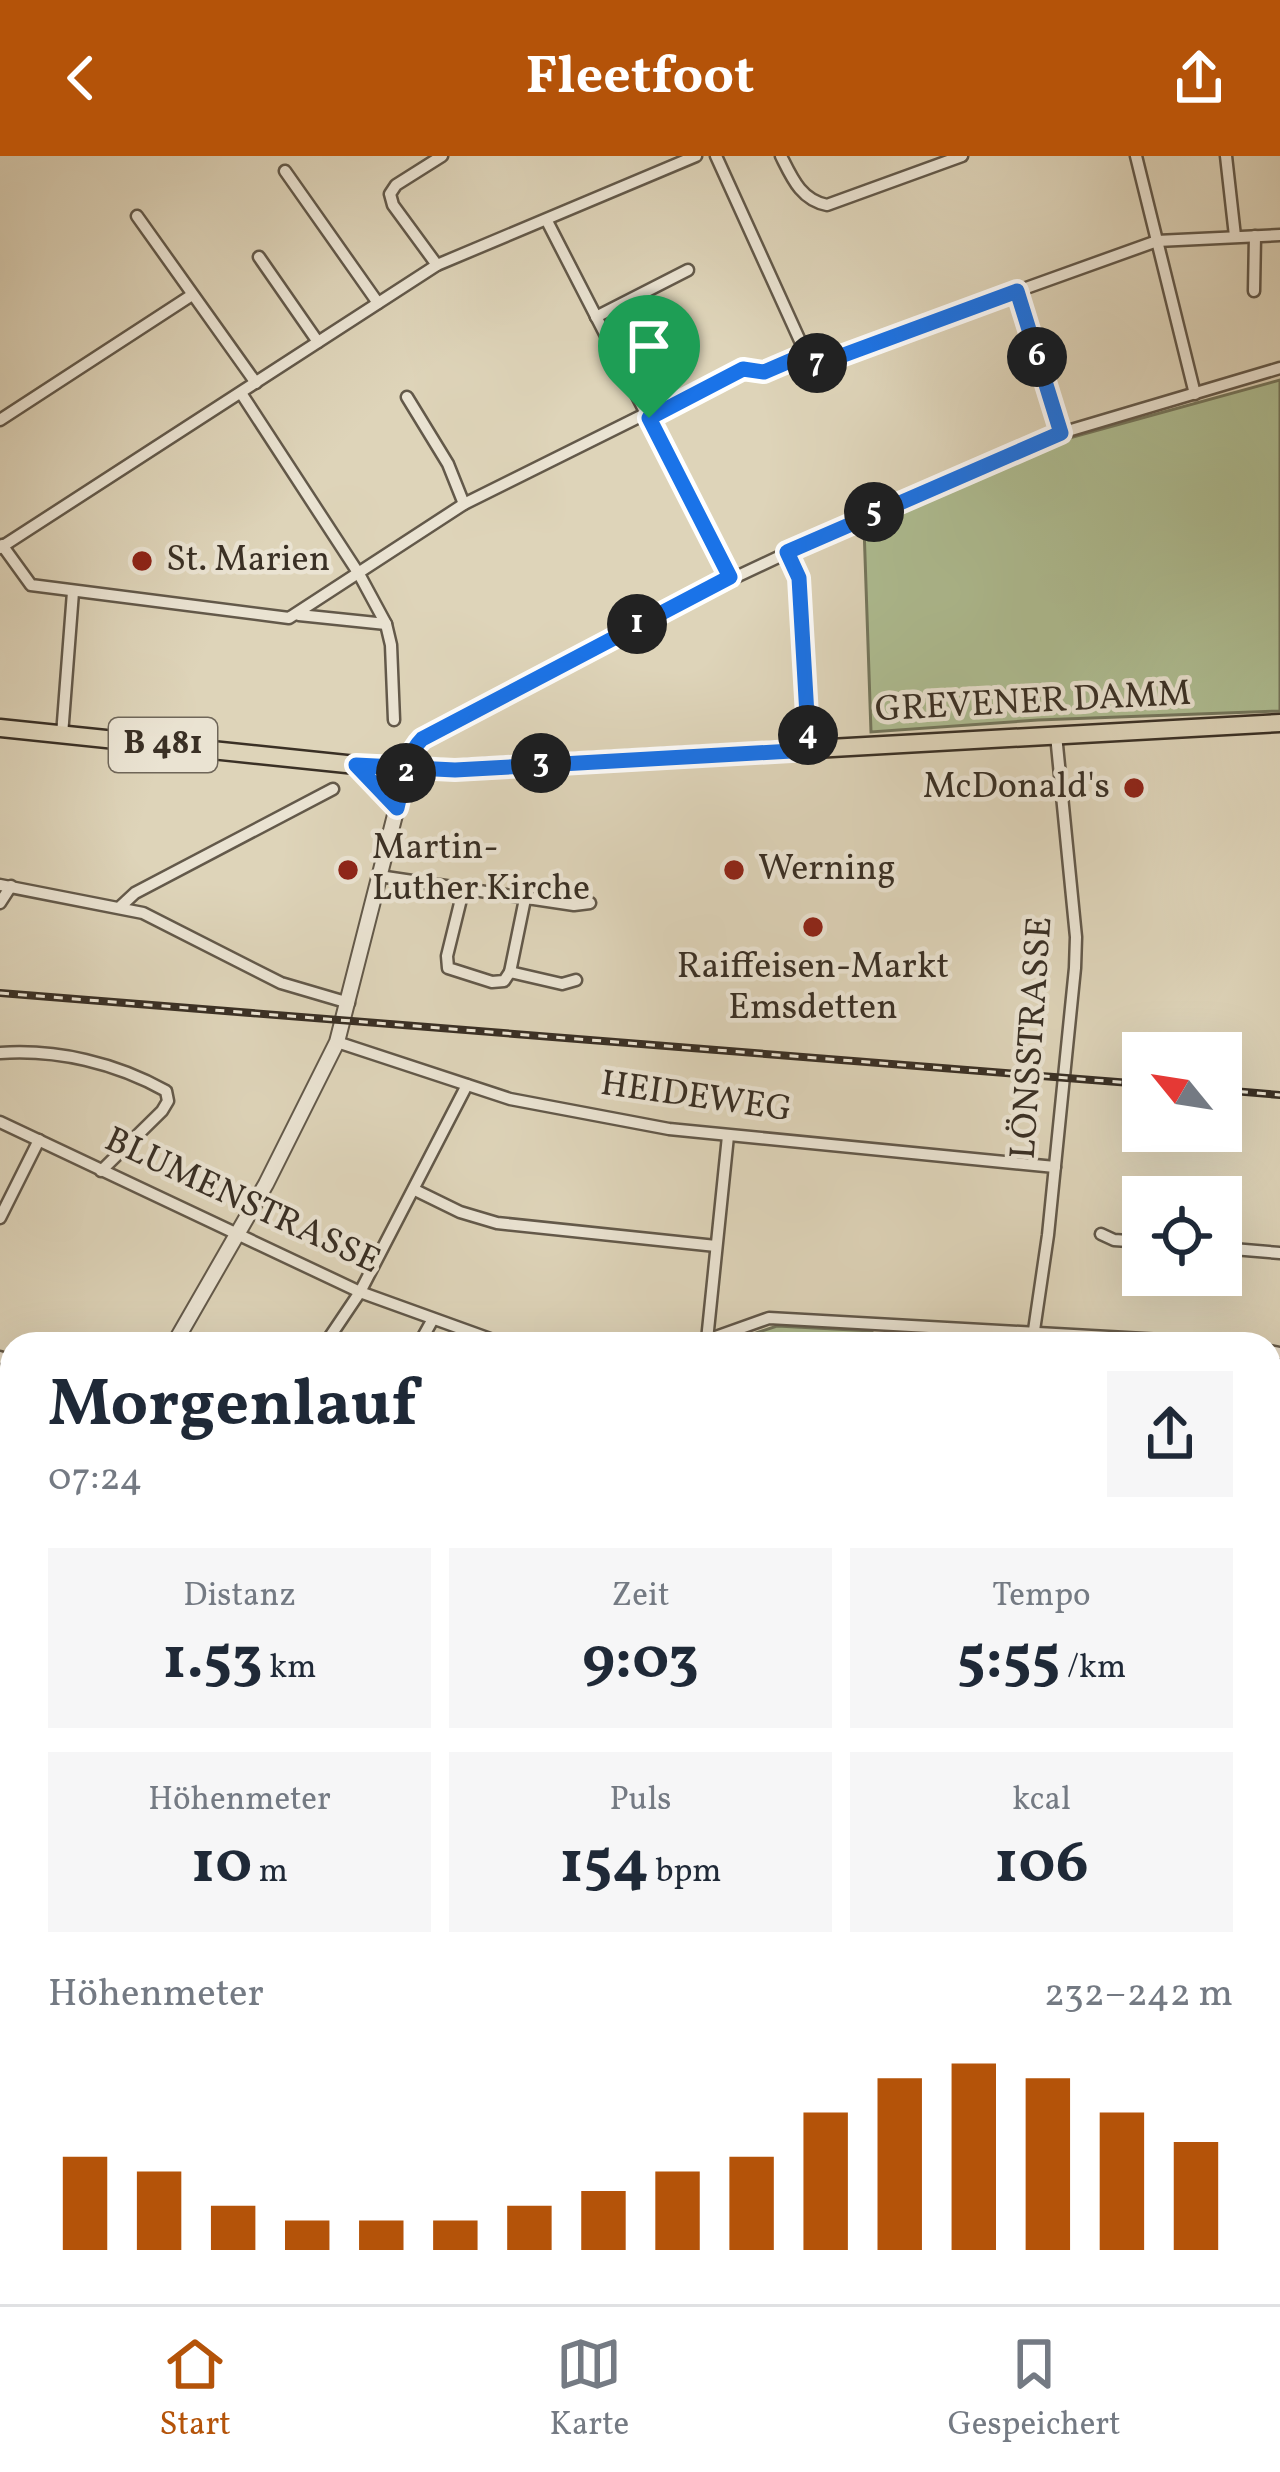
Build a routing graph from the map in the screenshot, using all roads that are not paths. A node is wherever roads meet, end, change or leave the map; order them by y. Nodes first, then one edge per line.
1 (442, 156) edge
2 (696, 156) edge
3 (716, 156) edge
4 (781, 156) edge
5 (962, 156) edge
6 (1136, 156) edge
7 (1226, 156) edge
8 (284, 171) dead end
9 (137, 216) dead end
10 (547, 221) junction
11 (1280, 235) edge
12 (1235, 236) junction
13 (1255, 236) junction
14 (1157, 242) junction
15 (259, 257) dead end
16 (436, 265) junction
17 (688, 270) dead end
18 (1017, 291) junction
19 (1254, 291) dead end
20 (192, 295) junction
21 (378, 303) junction
22 (596, 317) junction
23 (318, 342) junction
24 (806, 354) junction
25 (1280, 368) edge
26 (256, 383) junction
27 (242, 393) junction
28 (1195, 394) junction
29 (407, 397) dead end
30 (648, 416) junction
31 (0, 419) edge
32 (1061, 433) junction
33 (464, 504) junction
34 (1, 546) edge
35 (787, 552) junction
36 (359, 574) junction
37 (730, 577) junction
38 (73, 592) junction
39 (299, 615) junction
40 (386, 624) junction
41 (394, 720) dead end
42 (1280, 723) edge
43 (0, 728) edge
44 (62, 735) junction
45 (1056, 735) junction
46 (809, 750) junction
47 (356, 765) junction
48 (407, 768) junction
49 (333, 789) dead end
50 (397, 808) junction
51 (379, 876) junction
52 (5, 885) edge
53 (463, 891) junction
54 (525, 899) junction
55 (0, 903) edge
56 (590, 903) dead end
57 (121, 906) junction
58 (510, 972) junction
59 (576, 980) dead end
60 (349, 1004) junction
61 (337, 1042) junction
62 (0, 1053) edge
63 (467, 1085) junction
64 (0, 1122) edge
65 (728, 1136) junction
66 (39, 1140) junction
67 (1055, 1167) junction
68 (101, 1171) junction
69 (415, 1190) junction
70 (0, 1218) edge
71 (1100, 1234) dead end
72 (236, 1236) junction
73 (1122, 1241) edge
74 (716, 1246) junction
75 (1242, 1250) edge
76 (1280, 1253) edge
77 (360, 1292) junction
78 (433, 1319) junction
79 (929, 1327) junction
80 (181, 1332) edge
81 (333, 1332) edge
82 (426, 1332) edge
83 (469, 1332) edge
84 (703, 1332) edge
85 (730, 1332) edge
86 (929, 1332) edge
87 (977, 1332) edge
88 (1035, 1332) edge

1 - 16 street
2 - 10 street
3 - 24 street
4 - 5 street
6 - 14 street
7 - 12 street
8 - 21 street
9 - 20 street
10 - 16 street
10 - 22 street
11 - 13 street
12 - 13 street
12 - 14 street
13 - 19 street
14 - 18 street
14 - 28 street
15 - 23 street
16 - 21 street
17 - 22 street
18 - 24 street
18 - 32 street
20 - 26 street
20 - 31 street
21 - 23 street
22 - 30 street
23 - 26 street
24 - 30 street
25 - 28 street
26 - 27 street
27 - 34 street
27 - 36 street
28 - 32 street
29 - 33 street
30 - 33 street
30 - 37 street
32 - 35 street
33 - 36 street
34 - 38 street
35 - 37 street
35 - 46 street
36 - 39 street
36 - 40 street
37 - 48 street
38 - 39 street
38 - 44 street
39 - 40 street
40 - 41 street
42 - 45 main road, GREVENER DAMM / B 481
43 - 44 main road, GREVENER DAMM / B 481
44 - 47 main road, GREVENER DAMM / B 481
45 - 46 main road, GREVENER DAMM / B 481
45 - 67 street, LÖNSSTRASSE
46 - 48 main road, GREVENER DAMM / B 481
47 - 48 main road, GREVENER DAMM / B 481
47 - 50 main road
48 - 50 street
49 - 57 street
50 - 51 street
51 - 53 street
51 - 60 street
52 - 55 street
52 - 57 street
53 - 54 street
53 - 58 street
54 - 56 street
54 - 58 street
57 - 60 street
58 - 59 street
60 - 61 street
61 - 63 street, HEIDEWEG
61 - 72 street
62 - 68 street
63 - 65 street, HEIDEWEG
63 - 69 street
64 - 66 street, BLUMENSTRASSE
65 - 67 street, HEIDEWEG
65 - 74 street
66 - 68 street, BLUMENSTRASSE
66 - 70 street
67 - 88 street, LÖNSSTRASSE
68 - 72 street, BLUMENSTRASSE
69 - 74 street
69 - 77 street
71 - 73 street
72 - 77 street, BLUMENSTRASSE
72 - 80 street
74 - 84 street
75 - 76 street
77 - 78 street, BLUMENSTRASSE
77 - 81 street
78 - 82 street
78 - 83 street, BLUMENSTRASSE
79 - 85 street
79 - 86 street
79 - 87 street

